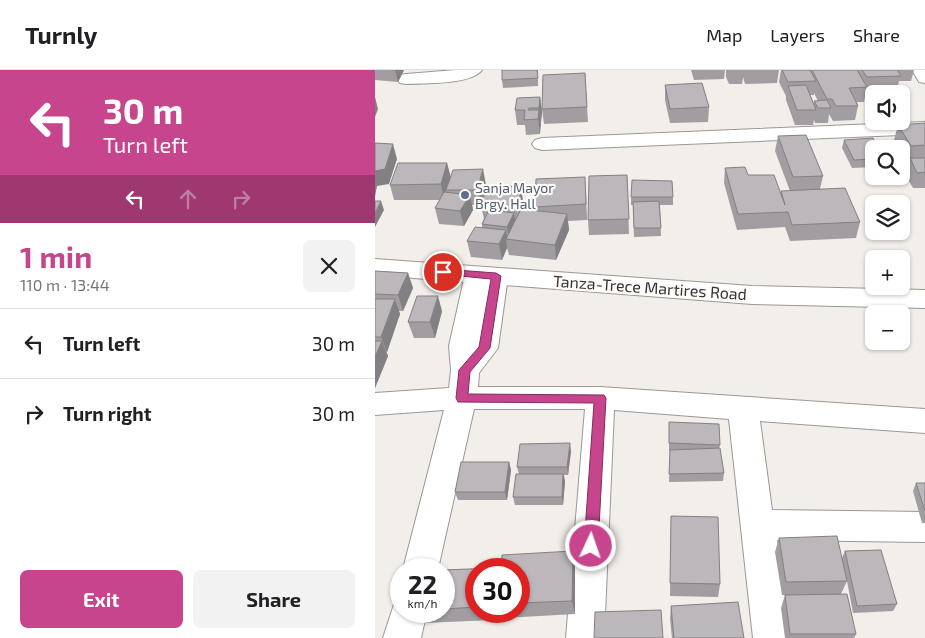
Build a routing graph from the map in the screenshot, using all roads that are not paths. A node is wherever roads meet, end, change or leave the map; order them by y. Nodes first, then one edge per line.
1 (473, 70) edge
2 (921, 70) edge
3 (925, 78) edge
4 (406, 79) dead end
5 (925, 128) edge
6 (543, 144) dead end
7 (375, 267) edge
8 (486, 275) junction
9 (925, 299) edge
10 (463, 384) junction
11 (600, 398) junction
12 (375, 404) edge
13 (743, 408) junction
14 (925, 421) edge
15 (757, 526) junction
16 (925, 527) edge
17 (423, 558) edge
18 (406, 623) edge
19 (402, 638) edge
20 (585, 638) edge
21 (771, 638) edge

1 - 4 street
2 - 3 street
5 - 6 street
7 - 8 street, Tanza-Trece Martires Road
8 - 9 street, Tanza-Trece Martires Road
8 - 10 street
10 - 11 street
10 - 12 street
10 - 17 street
11 - 13 street
11 - 20 street
13 - 14 street
13 - 15 street
15 - 16 street
15 - 21 street
18 - 19 street

